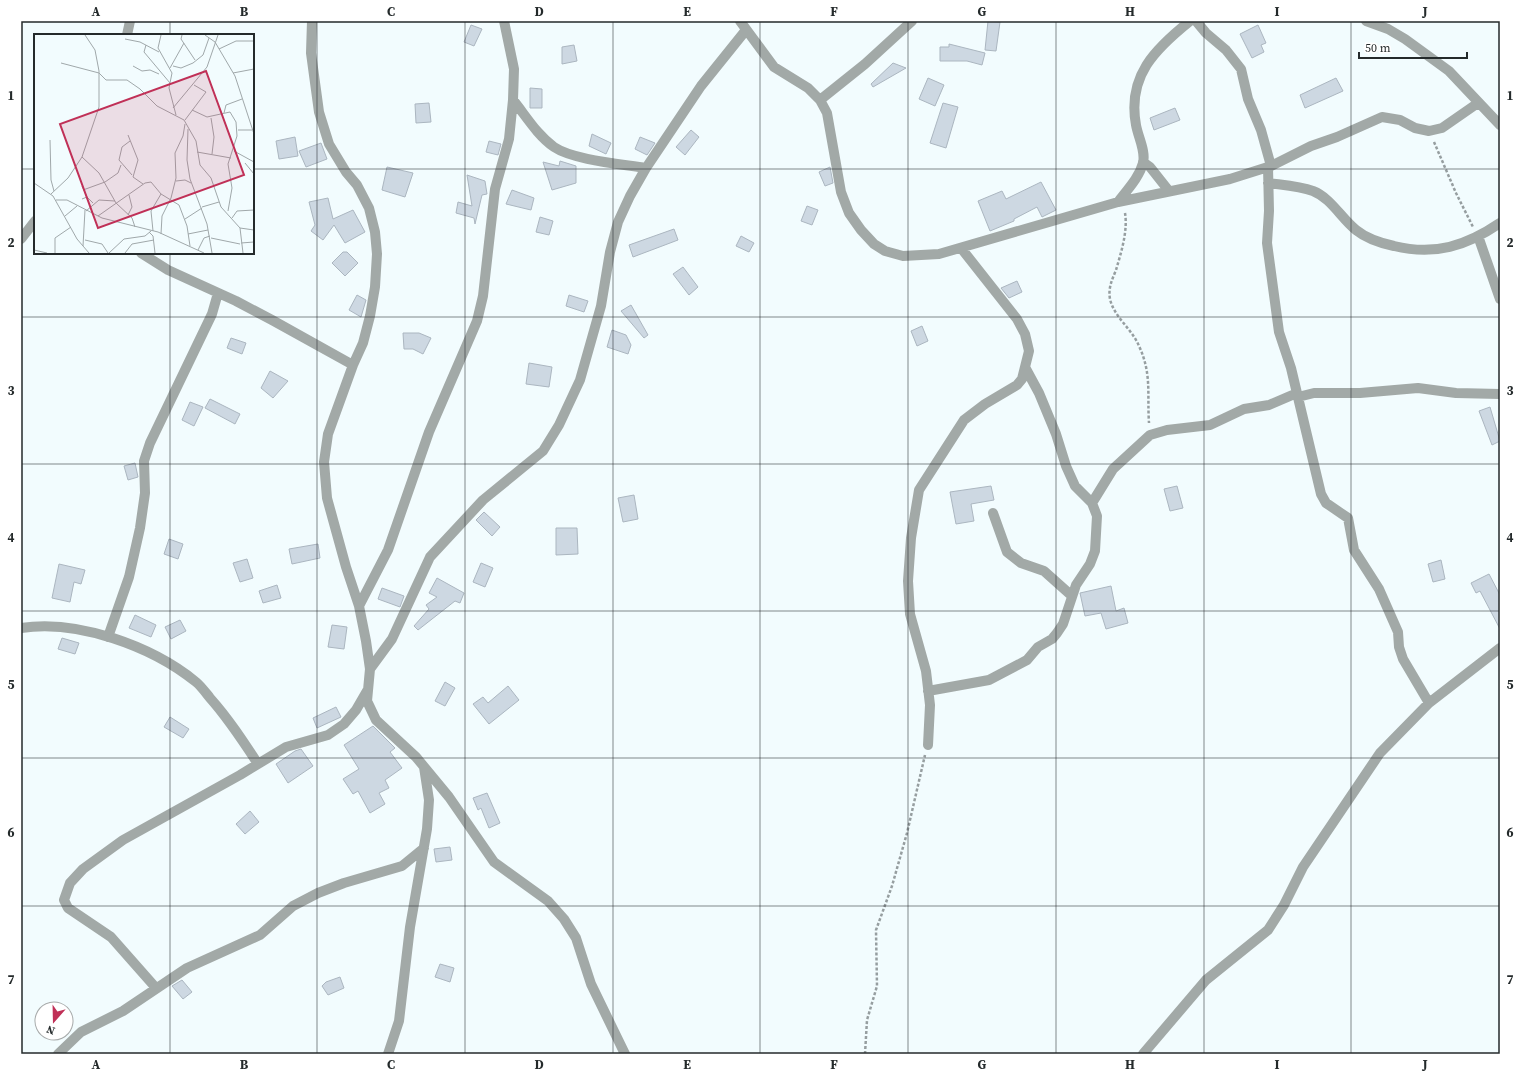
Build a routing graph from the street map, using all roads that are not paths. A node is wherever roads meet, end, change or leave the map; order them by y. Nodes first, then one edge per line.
1 (130, 21) edge
2 (312, 21) edge
3 (504, 21) edge
4 (912, 21) edge
5 (1190, 21) edge
6 (1196, 21) edge
7 (1366, 21) edge
8 (744, 24) edge
9 (127, 34) edge
10 (513, 100) junction
11 (820, 100) junction
12 (1478, 103) junction
13 (1500, 125) edge
14 (1143, 162) junction
15 (1269, 166) junction
16 (646, 168) junction
17 (1268, 183) junction
18 (1168, 191) junction
19 (1121, 201) junction
20 (34, 222) edge
21 (1500, 223) edge
22 (1478, 236) junction
23 (21, 239) edge
24 (961, 248) junction
25 (143, 254) edge
26 (218, 293) junction
27 (1500, 299) edge
28 (352, 366) junction
29 (1026, 369) junction
30 (1500, 394) edge
31 (1297, 395) junction
32 (1092, 503) junction
33 (993, 512) dead end
34 (1072, 596) junction
35 (360, 606) junction
36 (21, 628) edge
37 (108, 637) junction
38 (1500, 648) edge
39 (370, 669) junction
40 (367, 691) junction
41 (928, 691) junction
42 (1429, 703) junction
43 (928, 745) road end
44 (258, 764) junction
45 (424, 767) junction
46 (424, 848) junction
47 (156, 988) junction
48 (58, 1054) edge
49 (388, 1054) edge
50 (625, 1054) edge
51 (1143, 1054) edge

1 - 9 street
2 - 28 street
3 - 10 street
4 - 11 street
5 - 14 street
6 - 15 street
7 - 12 street
8 - 11 street
8 - 16 street
10 - 16 street
10 - 35 street
11 - 24 street
12 - 13 street
12 - 15 street
14 - 18 street
14 - 19 street
15 - 17 street
15 - 18 street
16 - 39 street
17 - 22 street
17 - 31 street
18 - 19 street
19 - 24 street
20 - 23 street
21 - 22 street
22 - 27 street
24 - 29 street
25 - 26 street
26 - 28 street
26 - 37 street
28 - 35 street
29 - 32 street
29 - 41 street
30 - 31 street
31 - 32 street
31 - 42 street
32 - 34 street
33 - 34 street
34 - 41 street
35 - 39 street
36 - 37 street
37 - 44 street
38 - 42 street
39 - 40 street
40 - 44 street
40 - 45 street
41 - 43 street
42 - 51 street
44 - 47 street
45 - 46 street
45 - 50 street
46 - 47 street
46 - 49 street
47 - 48 street

